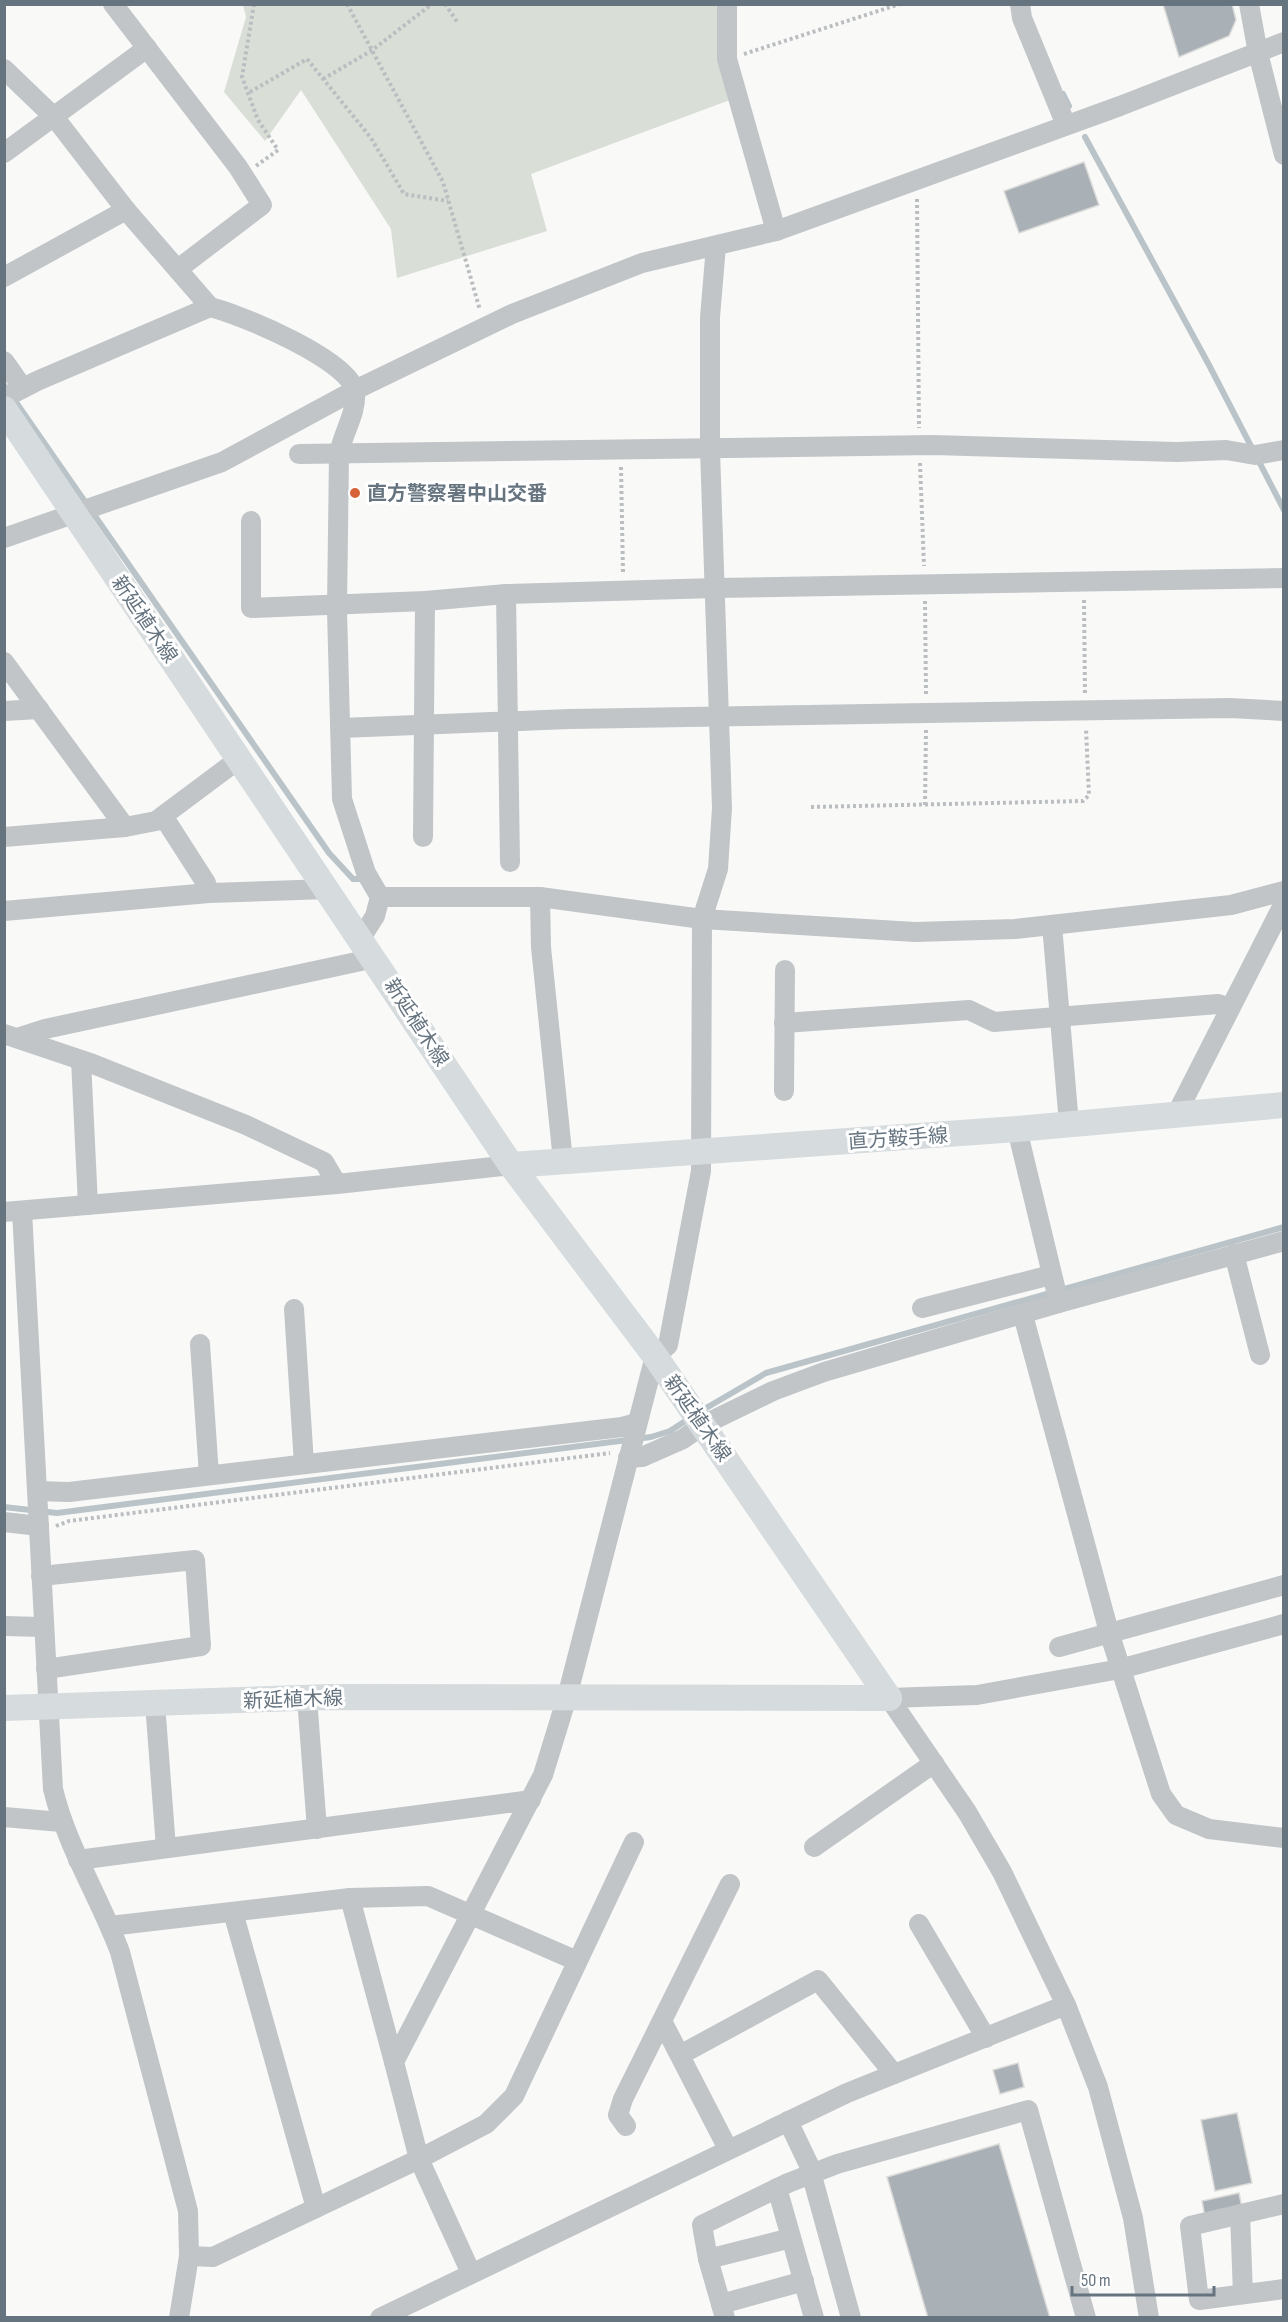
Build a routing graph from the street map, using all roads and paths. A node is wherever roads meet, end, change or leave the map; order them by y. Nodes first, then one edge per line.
1 (113, 4) edge
2 (254, 4) edge
3 (347, 4) edge
4 (432, 4) edge
5 (445, 4) edge
6 (900, 4) edge
7 (1020, 4) edge
8 (1249, 4) edge
9 (722, 8) edge
10 (458, 23) dead end
11 (1284, 42) edge
12 (147, 48) junction
13 (371, 51) junction
14 (1258, 53) junction
15 (727, 59) junction
16 (4, 69) edge
17 (323, 79) junction
18 (250, 92) junction
19 (55, 118) junction
20 (1066, 125) junction
21 (4, 153) edge
22 (1284, 155) edge
23 (244, 175) junction
24 (918, 180) junction
25 (448, 201) junction
26 (126, 210) junction
27 (776, 231) junction
28 (716, 246) junction
29 (178, 269) junction
30 (4, 277) edge
31 (210, 307) junction
32 (486, 326) junction
33 (4, 361) edge
34 (23, 388) junction
35 (355, 390) junction
36 (4, 398) edge
37 (4, 409) edge
38 (919, 445) junction
39 (710, 450) junction
40 (1284, 450) edge
41 (621, 451) junction
42 (299, 454) dead end
43 (339, 454) junction
44 (251, 521) dead end
45 (4, 538) edge
46 (1284, 578) edge
47 (1084, 581) junction
48 (924, 584) junction
49 (716, 588) junction
50 (623, 591) junction
51 (506, 594) junction
52 (425, 601) junction
53 (337, 604) junction
54 (4, 662) edge
55 (39, 709) junction
56 (4, 711) edge
57 (1085, 711) junction
58 (1284, 711) edge
59 (927, 714) junction
60 (720, 717) junction
61 (510, 722) junction
62 (423, 725) junction
63 (341, 728) junction
64 (239, 759) junction
65 (925, 805) junction
66 (811, 807) dead end
67 (163, 816) junction
68 (126, 827) junction
69 (4, 837) edge
70 (423, 837) dead end
71 (510, 862) dead end
72 (328, 889) junction
73 (1284, 891) edge
74 (209, 893) junction
75 (380, 897) junction
76 (540, 897) junction
77 (1284, 903) edge
78 (4, 911) edge
79 (702, 919) junction
80 (1052, 925) junction
81 (368, 948) junction
82 (785, 970) dead end
83 (1230, 1008) junction
84 (1059, 1016) junction
85 (784, 1023) junction
86 (11, 1036) edge
87 (81, 1060) junction
88 (784, 1091) dead end
89 (1284, 1105) edge
90 (1177, 1113) junction
91 (1069, 1124) junction
92 (1017, 1129) junction
93 (701, 1153) junction
94 (562, 1161) junction
95 (512, 1165) junction
96 (337, 1184) junction
97 (88, 1205) junction
98 (13, 1211) edge
99 (1284, 1241) edge
100 (1234, 1254) junction
101 (1051, 1275) junction
102 (1059, 1303) junction
103 (922, 1308) dead end
104 (294, 1309) dead end
105 (1023, 1315) junction
106 (200, 1344) dead end
107 (1260, 1355) dead end
108 (655, 1356) junction
109 (637, 1423) junction
110 (703, 1425) junction
111 (628, 1458) junction
112 (304, 1464) junction
113 (209, 1475) junction
114 (37, 1491) junction
115 (4, 1522) edge
116 (39, 1526) junction
117 (40, 1576) junction
118 (1284, 1585) edge
119 (1284, 1624) edge
120 (4, 1626) edge
121 (42, 1627) junction
122 (1109, 1632) junction
123 (1059, 1647) dead end
124 (46, 1669) junction
125 (1120, 1669) junction
126 (567, 1697) junction
127 (307, 1698) junction
128 (890, 1698) junction
129 (155, 1702) junction
130 (48, 1706) junction
131 (4, 1708) edge
132 (934, 1763) junction
133 (531, 1800) junction
134 (4, 1817) edge
135 (61, 1822) junction
136 (317, 1828) junction
137 (1284, 1838) edge
138 (634, 1842) dead end
139 (814, 1847) dead end
140 (166, 1848) junction
141 (78, 1860) junction
142 (730, 1884) dead end
143 (350, 1898) junction
144 (233, 1912) junction
145 (469, 1914) junction
146 (918, 1924) dead end
147 (110, 1926) junction
148 (577, 1962) junction
149 (1066, 2005) junction
150 (662, 2021) junction
151 (986, 2038) junction
152 (680, 2055) junction
153 (394, 2062) junction
154 (894, 2074) junction
155 (789, 2121) junction
156 (626, 2126) dead end
157 (728, 2149) junction
158 (418, 2159) junction
159 (812, 2175) junction
160 (777, 2188) junction
161 (1284, 2204) edge
162 (316, 2208) junction
163 (1240, 2214) junction
164 (791, 2238) junction
165 (189, 2256) junction
166 (708, 2259) junction
167 (471, 2272) junction
168 (804, 2282) junction
169 (1284, 2289) edge
170 (1243, 2294) junction
171 (723, 2311) edge
172 (179, 2318) edge
173 (380, 2318) edge
174 (814, 2318) edge
175 (851, 2318) edge
176 (1086, 2318) edge
177 (1149, 2318) edge

1 - 12 street
2 - 18 path
3 - 13 path
4 - 13 path
5 - 10 path
6 - 15 path
7 - 20 street
8 - 14 street
9 - 15 street
11 - 14 street
12 - 19 street
12 - 23 street
13 - 17 path
13 - 25 path
14 - 20 street
14 - 22 street
15 - 27 street
16 - 19 street
17 - 18 path
17 - 25 path
18 - 23 path
19 - 21 street
19 - 26 street
20 - 24 street
23 - 29 street
24 - 27 street
24 - 38 path
25 - 32 path
26 - 29 street
26 - 30 street
27 - 28 street
28 - 32 street
28 - 39 street
29 - 31 street
31 - 34 street
31 - 35 street
32 - 35 street
33 - 34 street
34 - 36 street
35 - 43 street
35 - 45 street
37 - 64 main road, 新延植木線
38 - 39 street
38 - 40 street
38 - 48 path
39 - 41 street
39 - 49 street
41 - 43 street
41 - 50 path
42 - 43 street
43 - 53 street
44 - 53 street
46 - 47 street
47 - 48 street
47 - 57 path
48 - 49 street
48 - 59 path
49 - 50 street
49 - 60 street
50 - 51 street
51 - 52 street
51 - 61 street
52 - 53 street
52 - 62 street
53 - 63 street
54 - 55 street
55 - 56 street
55 - 68 street
57 - 58 street
57 - 59 street
57 - 65 path
59 - 60 street
59 - 65 path
60 - 61 street
60 - 79 street
61 - 62 street
61 - 71 street
62 - 63 street
62 - 70 street
63 - 75 street
64 - 67 street
64 - 72 main road, 新延植木線
65 - 66 path
67 - 68 street
67 - 74 street
68 - 69 street
72 - 74 street
72 - 81 main road, 新延植木線
73 - 80 street
74 - 78 street
75 - 76 street
75 - 81 street
76 - 79 street
76 - 94 street
77 - 83 street
79 - 80 street
79 - 93 street
80 - 84 street
81 - 86 street
81 - 95 main road, 新延植木線
82 - 85 street
83 - 84 street
83 - 90 street
84 - 85 street
84 - 91 street
85 - 88 street
86 - 87 street
87 - 96 street
87 - 97 street
89 - 90 main road, 直方鞍手線
90 - 91 main road, 直方鞍手線
91 - 92 main road, 直方鞍手線
92 - 93 main road, 直方鞍手線
92 - 101 street
93 - 94 main road, 直方鞍手線
93 - 108 street
94 - 95 main road, 直方鞍手線
95 - 96 street
95 - 108 main road, 新延植木線
96 - 97 street
97 - 98 street
98 - 114 street
99 - 100 street
100 - 102 street
100 - 107 street
101 - 102 street
101 - 103 street
102 - 105 street
104 - 112 street
105 - 110 street
105 - 122 street
106 - 113 street
108 - 109 street
108 - 110 main road, 新延植木線
109 - 111 street
109 - 112 street
110 - 111 street
110 - 128 main road, 新延植木線
111 - 116 path
111 - 126 street
112 - 113 street
113 - 114 street
114 - 116 street
115 - 116 street
116 - 117 street
117 - 121 street
117 - 124 street
118 - 122 street
119 - 125 street
120 - 121 street
121 - 124 street
122 - 123 street
122 - 125 street
124 - 130 street
125 - 128 street
125 - 137 street
126 - 127 main road, 新延植木線
126 - 128 main road, 新延植木線
126 - 133 street
127 - 129 main road, 新延植木線
127 - 136 street
128 - 132 street
129 - 130 main road, 新延植木線
129 - 140 street
130 - 131 main road, 新延植木線
130 - 135 street
132 - 139 street
132 - 149 street
133 - 136 street
133 - 145 street
134 - 135 street
135 - 141 street
136 - 140 street
138 - 148 street
140 - 141 street
141 - 147 street
142 - 150 street
143 - 144 street
143 - 145 street
143 - 153 street
144 - 147 street
144 - 162 street
145 - 148 street
145 - 153 street
146 - 151 street
147 - 165 street
148 - 158 street
149 - 151 street
149 - 177 street
150 - 152 street
150 - 156 street
151 - 154 street
152 - 154 street
152 - 157 street
153 - 158 street
154 - 155 street
155 - 157 street
155 - 159 street
157 - 167 street
158 - 162 street
158 - 167 street
159 - 160 street
159 - 175 street
159 - 176 street
160 - 164 street
160 - 166 street
161 - 163 street
162 - 165 street
163 - 170 street
163 - 170 street
164 - 166 street
164 - 168 street
165 - 172 street
166 - 171 street
167 - 173 street
168 - 171 street
168 - 174 street
169 - 170 street

